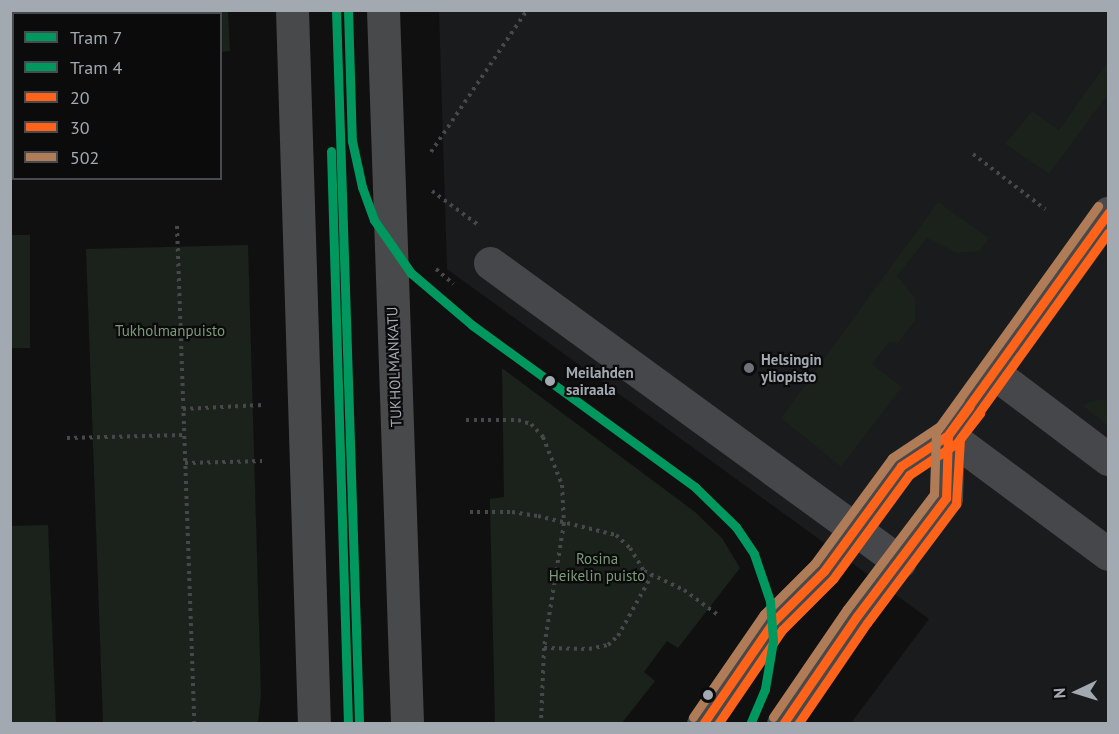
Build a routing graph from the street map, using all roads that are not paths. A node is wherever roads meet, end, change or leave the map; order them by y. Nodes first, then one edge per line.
1 (292, 10) edge
2 (383, 10) edge
3 (1108, 213) edge
4 (490, 263) dead end
5 (994, 373) junction
6 (948, 435) junction
7 (1108, 459) edge
8 (854, 530) junction
9 (1108, 554) edge
10 (900, 562) junction
11 (314, 723) edge
12 (406, 723) edge
13 (704, 723) edge
14 (783, 723) edge

1 - 11 main road
2 - 12 main road, TUKHOLMANKATU
3 - 5 main road
4 - 8 street
5 - 6 main road
5 - 7 street
6 - 8 main road
6 - 9 street
6 - 10 main road
8 - 10 street
8 - 13 main road
10 - 14 main road

